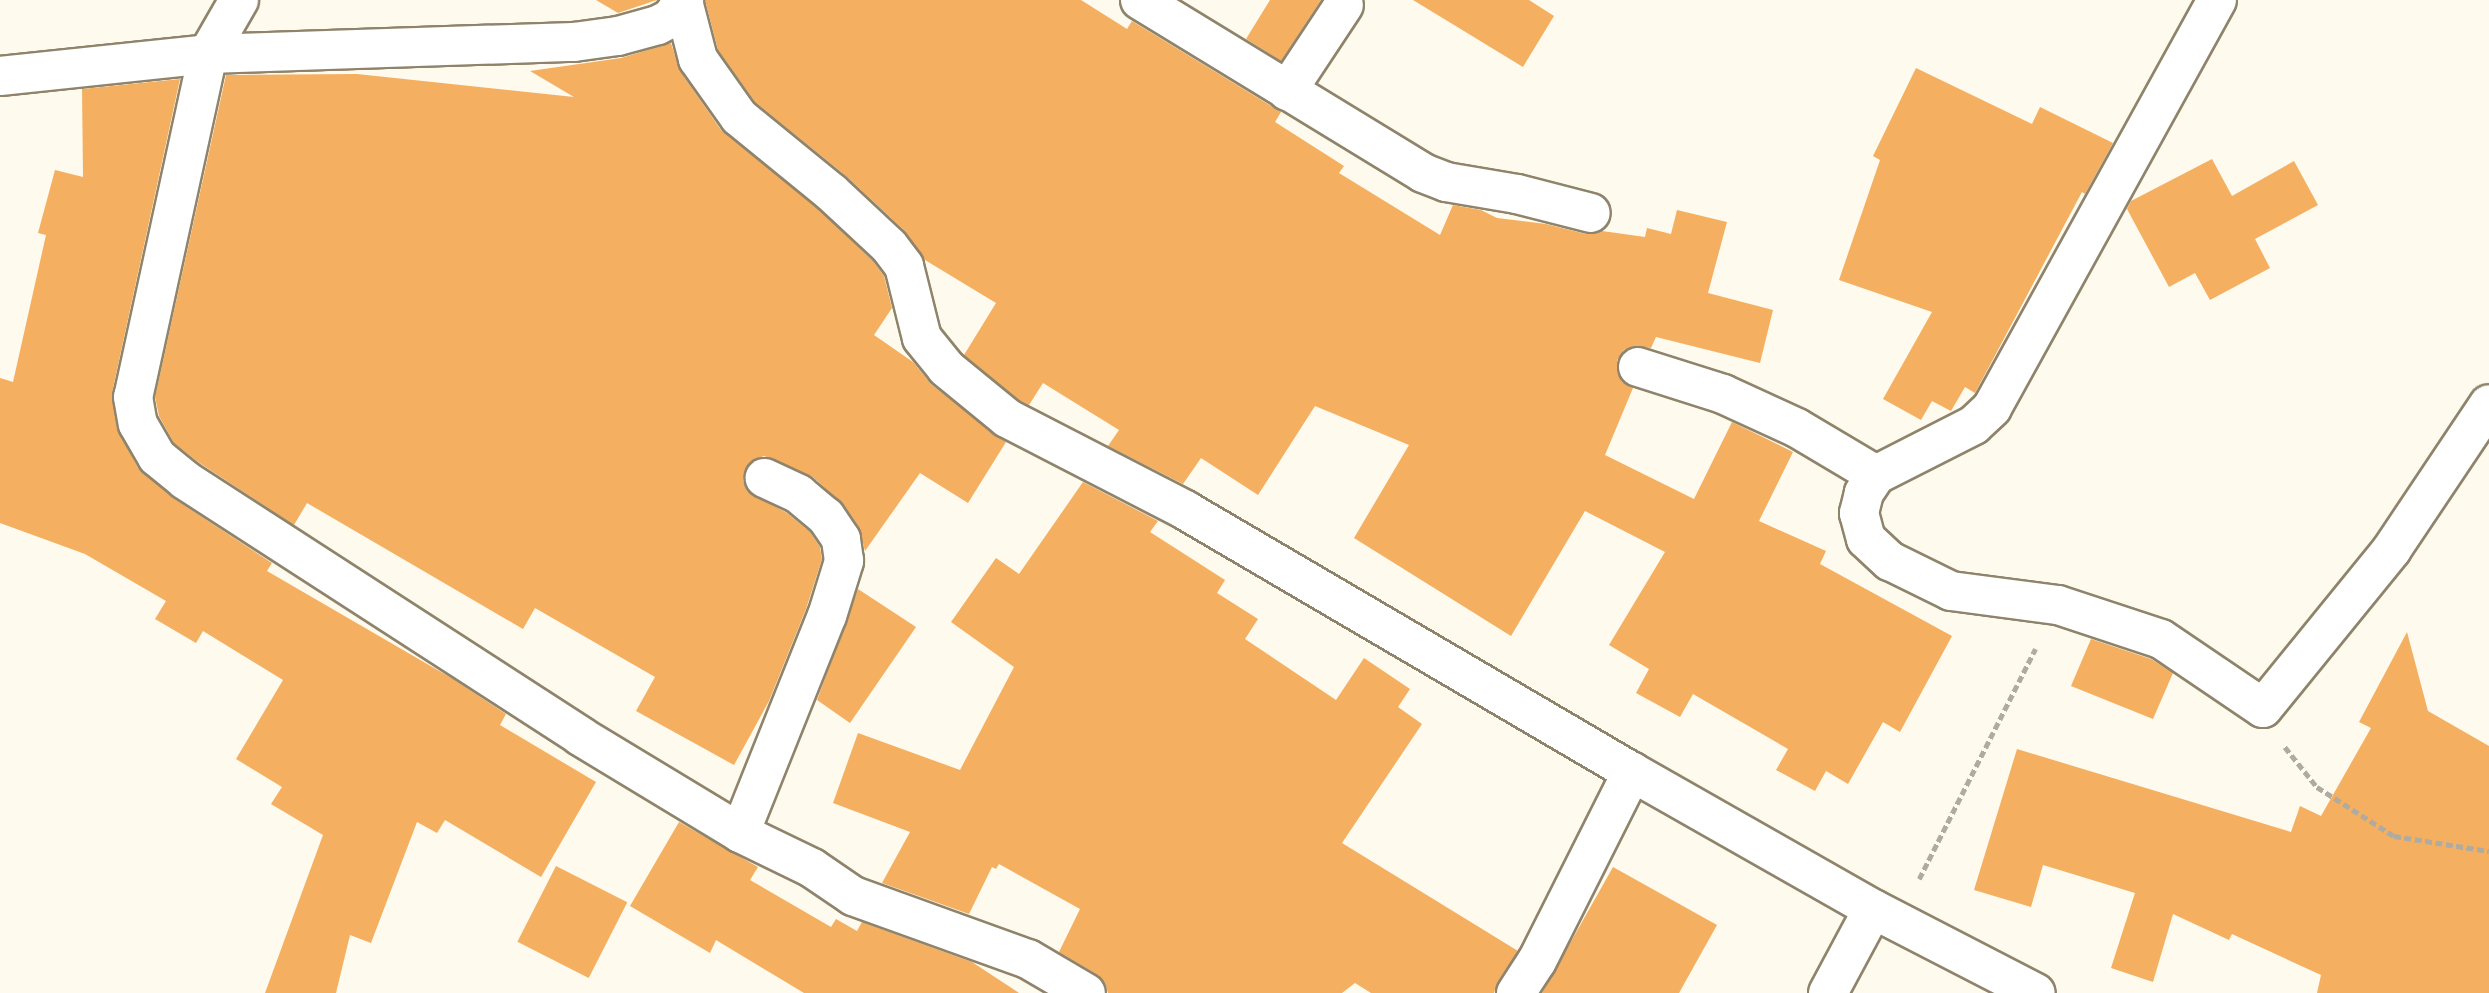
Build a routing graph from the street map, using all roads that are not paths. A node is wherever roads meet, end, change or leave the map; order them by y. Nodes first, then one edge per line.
1 (239, 0) edge
2 (1140, 0) edge
3 (2217, 0) edge
4 (683, 1) edge
5 (1344, 5) dead end
6 (208, 54) junction
7 (0, 76) edge
8 (1287, 91) junction
9 (1591, 214) dead end
10 (1638, 367) dead end
11 (2489, 404) edge
12 (1876, 475) junction
13 (765, 478) dead end
14 (1632, 772) junction
15 (740, 833) junction
16 (1886, 915) junction
17 (1086, 993) edge
18 (1516, 993) edge
19 (1828, 993) edge
20 (2036, 993) edge

1 - 6 street
2 - 8 street
3 - 12 street
4 - 6 street
4 - 14 street
5 - 8 street
6 - 7 street
6 - 15 street
8 - 9 street
10 - 12 street
11 - 12 street
13 - 15 street
14 - 16 street
14 - 18 street
15 - 17 street
16 - 19 street
16 - 20 street

